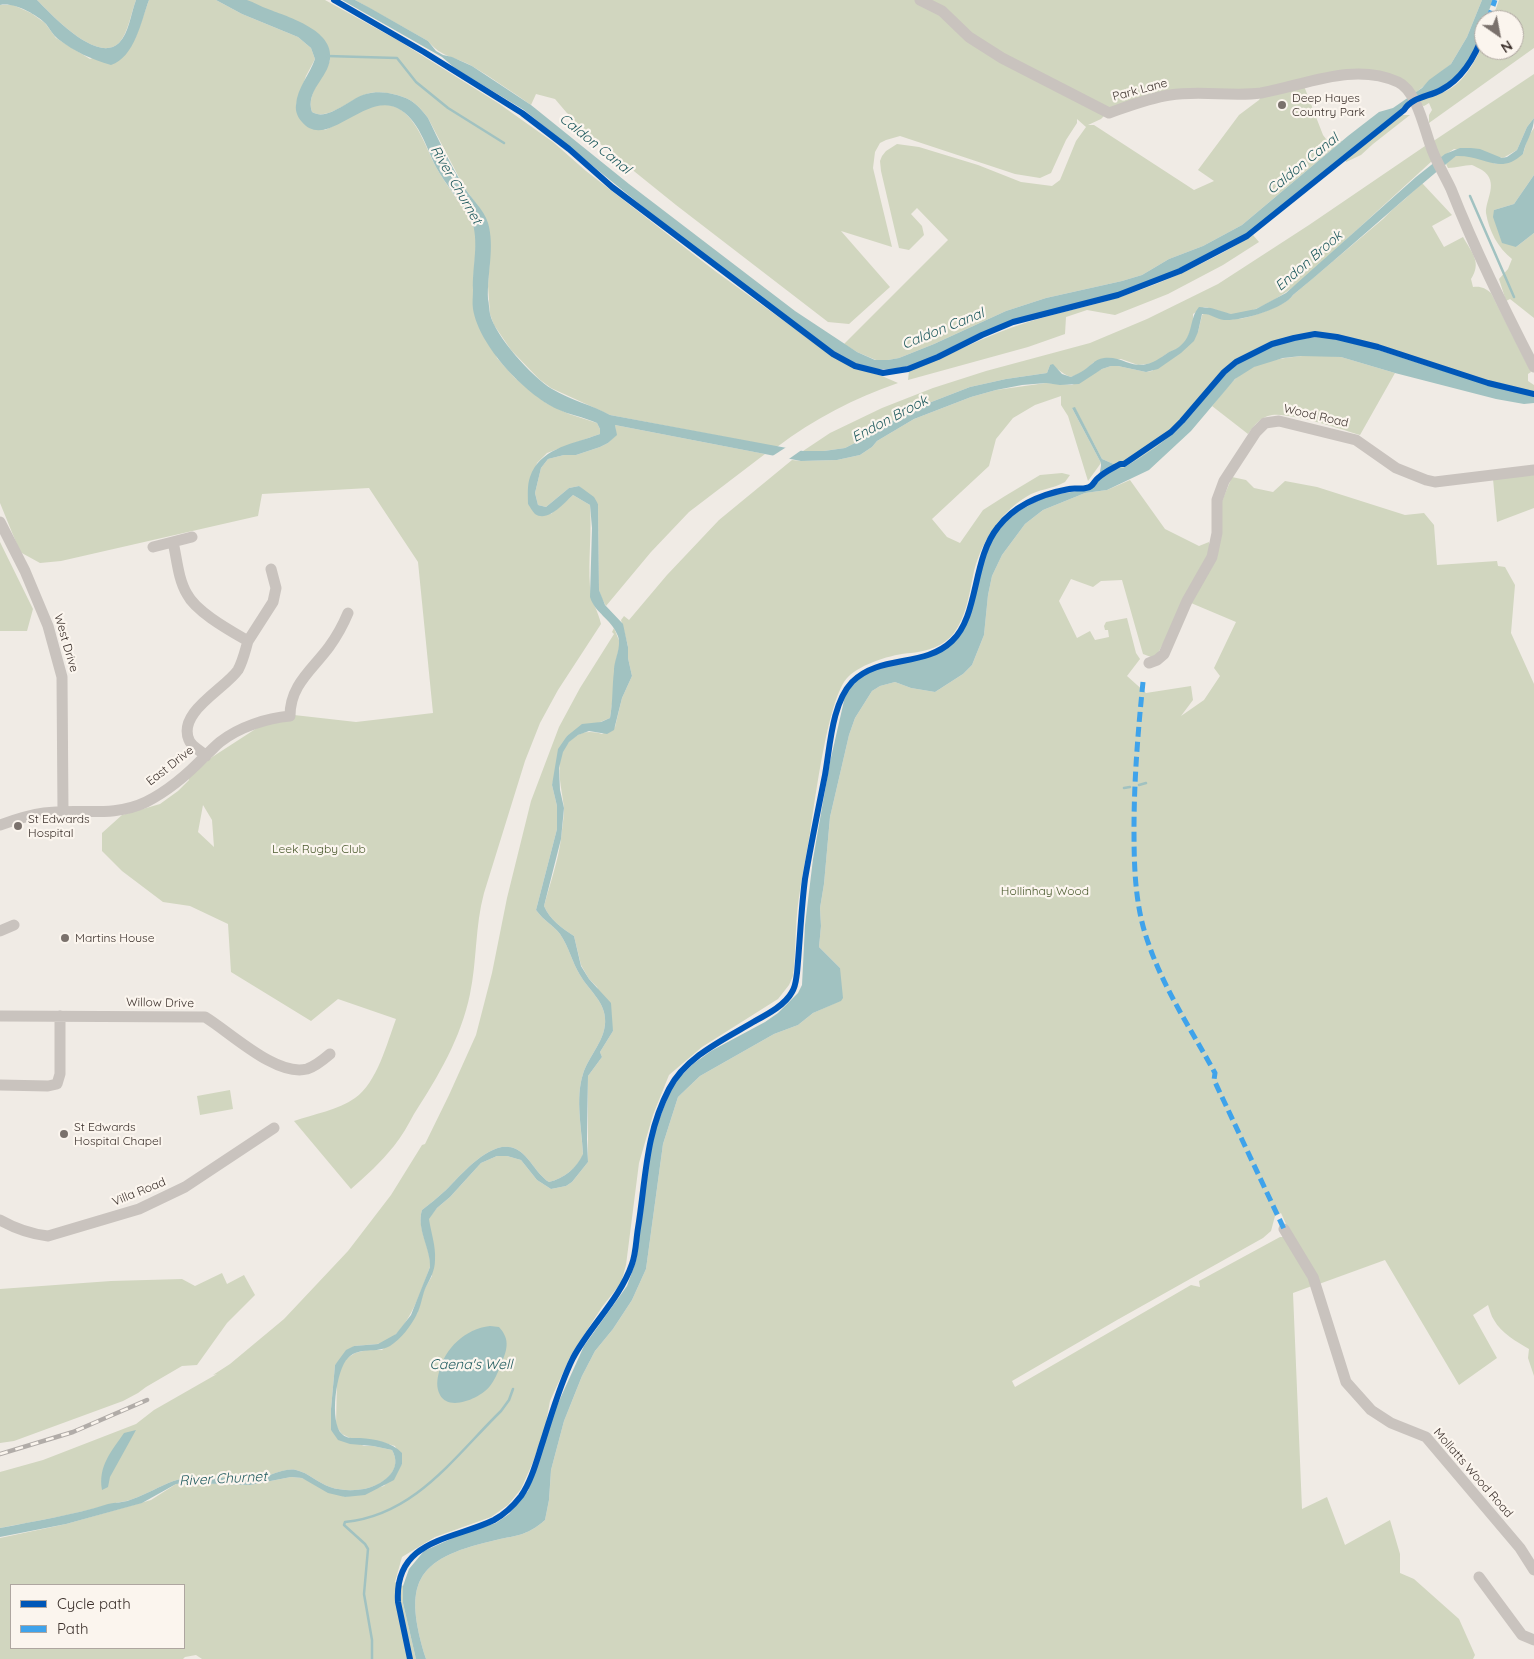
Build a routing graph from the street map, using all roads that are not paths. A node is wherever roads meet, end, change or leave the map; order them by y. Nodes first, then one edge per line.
1 (920, 0) edge
2 (1534, 367) edge
3 (1534, 470) edge
4 (0, 522) edge
5 (192, 537) dead end
6 (173, 542) junction
7 (153, 546) dead end
8 (271, 569) dead end
9 (348, 613) dead end
10 (248, 641) junction
11 (1149, 663) dead end
12 (206, 756) junction
13 (63, 812) junction
14 (0, 825) edge
15 (14, 925) dead end
16 (0, 931) edge
17 (0, 1016) edge
18 (60, 1016) junction
19 (330, 1054) dead end
20 (0, 1085) edge
21 (274, 1128) dead end
22 (0, 1220) edge
23 (1284, 1230) dead end
24 (1534, 1570) edge
25 (1479, 1577) dead end
26 (1534, 1640) edge

1 - 2 street, Park Lane
3 - 11 street, Wood Road
4 - 13 street, West Drive
5 - 6 street
6 - 7 street
6 - 10 street
8 - 10 street
9 - 12 street, East Drive
10 - 12 street
12 - 13 street, East Drive
13 - 14 street, East Drive
15 - 16 street
17 - 18 street, Willow Drive
18 - 19 street, Willow Drive
18 - 20 street
21 - 22 street, Villa Road
23 - 24 street, Mollatts Wood Road
25 - 26 street

